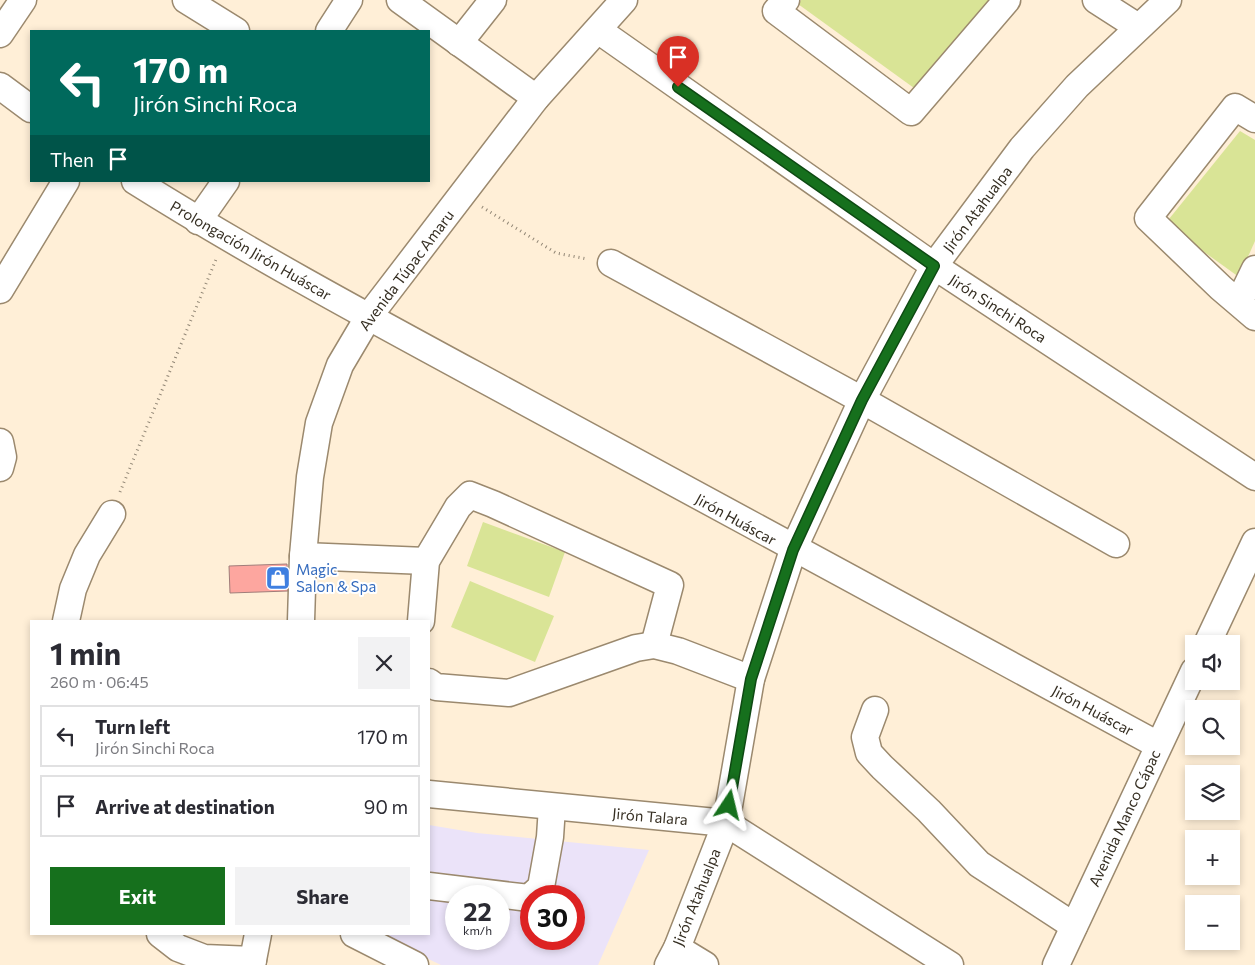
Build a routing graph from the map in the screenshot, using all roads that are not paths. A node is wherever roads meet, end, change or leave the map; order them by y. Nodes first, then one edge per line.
1 (23, 0) edge
2 (186, 0) edge
3 (349, 0) edge
4 (400, 0) edge
5 (493, 0) edge
6 (624, 0) edge
7 (786, 0) edge
8 (1007, 0) edge
9 (1096, 0) edge
10 (1168, 0) edge
11 (1138, 27) junction
12 (234, 30) edge
13 (330, 30) edge
14 (598, 30) junction
15 (0, 34) edge
16 (459, 43) junction
17 (0, 86) edge
18 (536, 98) junction
19 (30, 108) edge
20 (1255, 119) edge
21 (65, 182) edge
22 (137, 182) edge
23 (225, 182) edge
24 (198, 221) junction
25 (611, 263) road end
26 (934, 266) junction
27 (1255, 269) edge
28 (0, 290) edge
29 (1247, 309) edge
30 (369, 316) junction
31 (862, 400) junction
32 (0, 442) edge
33 (0, 468) edge
34 (1255, 476) edge
35 (112, 514) road end
36 (1255, 542) edge
37 (1116, 544) dead end
38 (793, 550) junction
39 (303, 556) junction
40 (426, 561) junction
41 (66, 620) edge
42 (301, 620) edge
43 (421, 620) edge
44 (1211, 635) edge
45 (654, 645) junction
46 (751, 679) junction
47 (430, 683) edge
48 (1185, 690) edge
49 (875, 710) dead end
50 (1158, 746) junction
51 (430, 794) edge
52 (552, 807) junction
53 (726, 823) junction
54 (430, 886) edge
55 (1074, 926) junction
56 (161, 935) edge
57 (258, 935) edge
58 (356, 935) edge
59 (672, 956) edge
60 (253, 963) edge
61 (415, 965) edge
62 (705, 965) edge
63 (950, 965) edge
64 (1056, 965) edge

1 - 15 street
2 - 12 street
3 - 13 street
4 - 16 street
5 - 16 street
6 - 14 street, Avenida Túpac Amaru
7 - 8 street
9 - 11 street
10 - 11 street, Jirón Atahualpa
11 - 26 street, Jirón Atahualpa
14 - 18 street, Avenida Túpac Amaru
14 - 26 street, Jirón Sinchi Roca
16 - 18 street
17 - 19 street
18 - 30 street, Avenida Túpac Amaru
20 - 29 street
21 - 28 street
22 - 24 street, Prolongación Jirón Huáscar
23 - 24 street
24 - 30 street, Prolongación Jirón Huáscar
25 - 31 street
26 - 31 street, Jirón Atahualpa
26 - 34 street, Jirón Sinchi Roca
27 - 29 street
30 - 38 street, Jirón Huáscar
30 - 39 street, Avenida Túpac Amaru
31 - 37 street
31 - 38 street, Jirón Atahualpa
32 - 33 street
35 - 41 street
36 - 44 street
38 - 46 street, Jirón Atahualpa
38 - 50 street, Jirón Huáscar
39 - 40 street
39 - 42 street, Avenida Túpac Amaru
40 - 43 street
40 - 45 street
45 - 46 street
45 - 47 street
46 - 53 street, Jirón Atahualpa
48 - 50 street, Avenida Manco Cápac
49 - 55 street
50 - 55 street, Avenida Manco Cápac
51 - 52 street, Jirón Talara
52 - 53 street, Jirón Talara
52 - 54 street
53 - 59 street, Jirón Atahualpa
53 - 63 street, Jirón Talara
55 - 64 street, Avenida Manco Cápac
56 - 60 street
57 - 60 street
58 - 61 street
59 - 62 street

